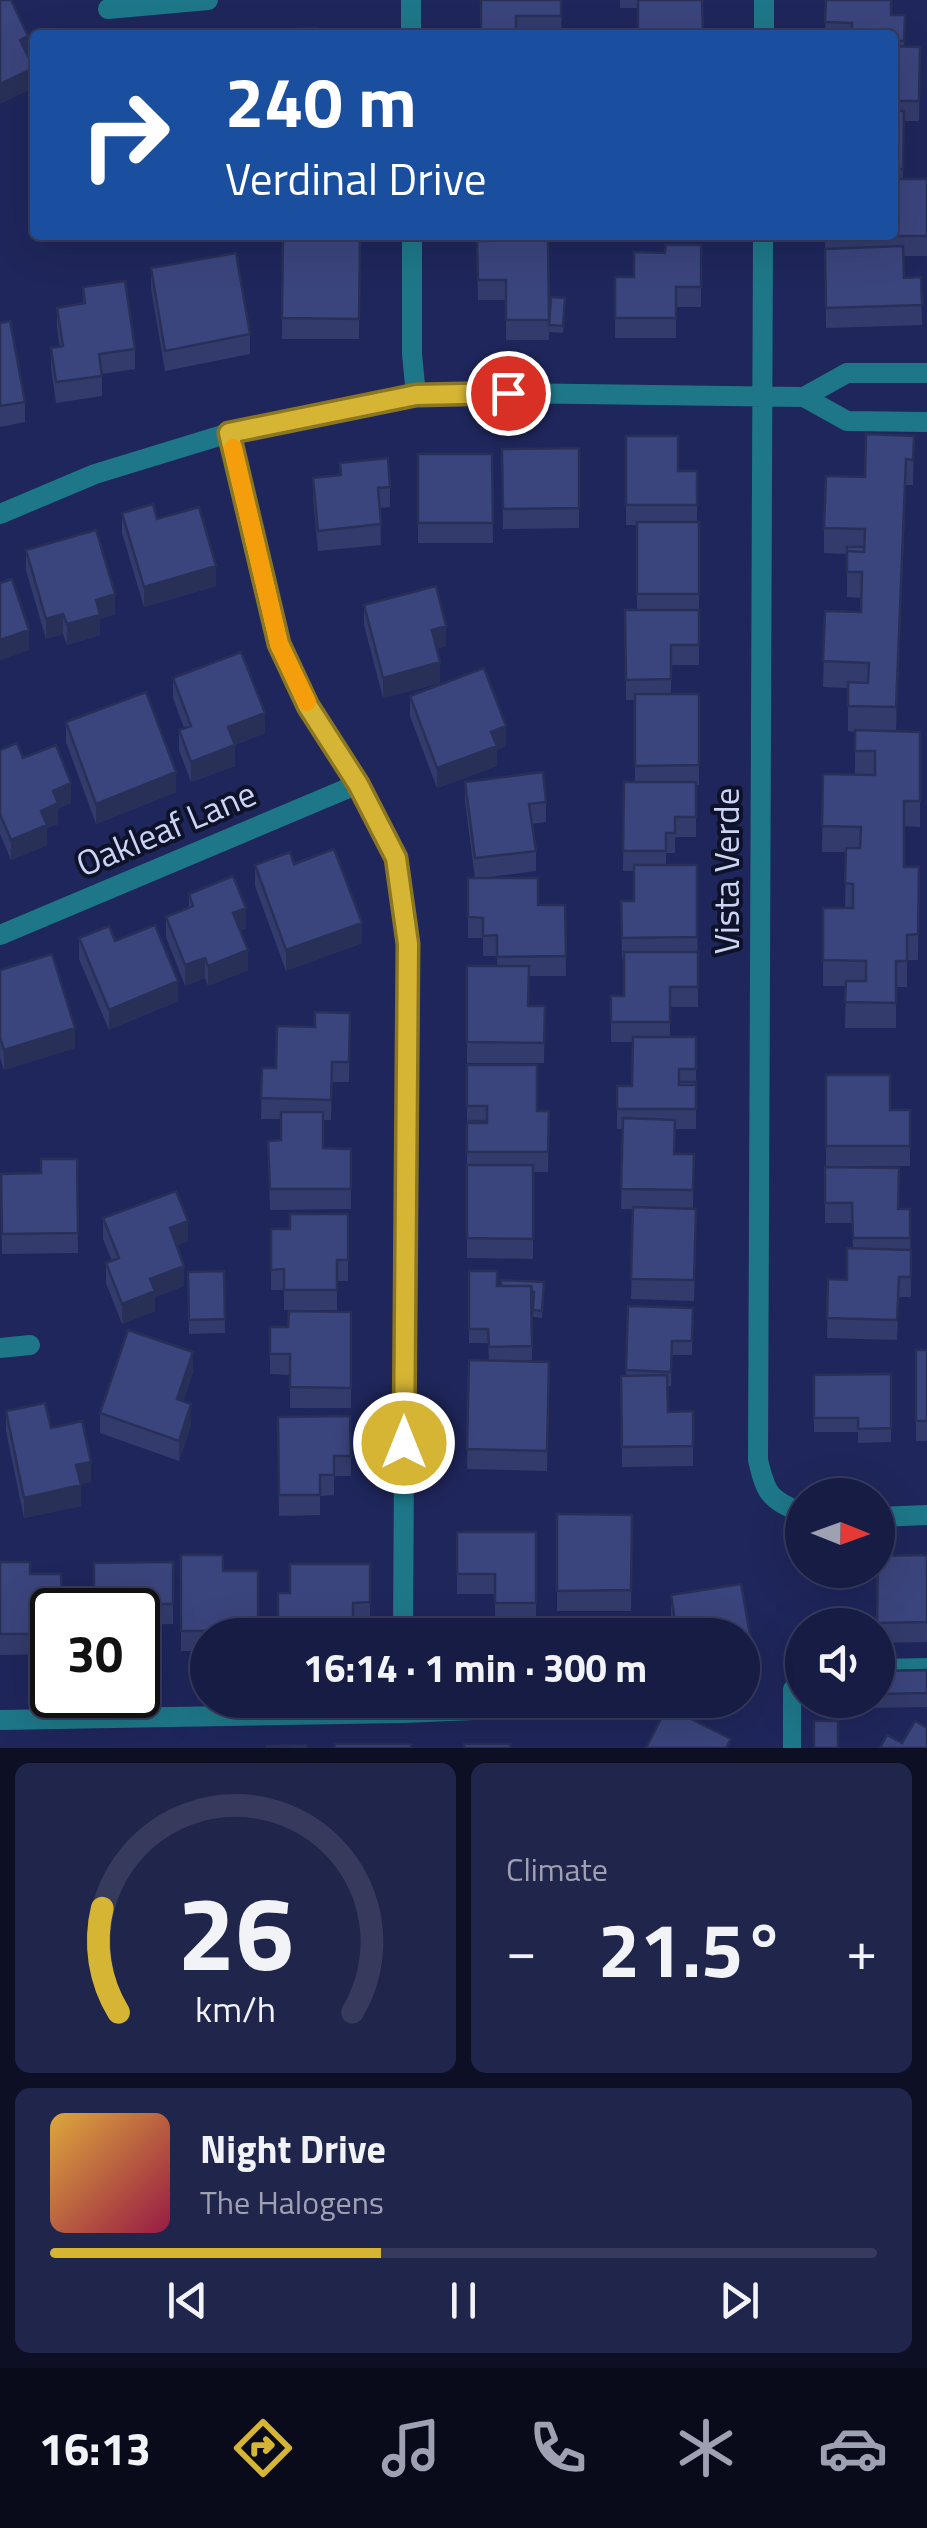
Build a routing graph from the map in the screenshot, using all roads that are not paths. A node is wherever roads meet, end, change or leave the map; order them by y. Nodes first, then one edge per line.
1 (208, 0) edge
2 (412, 0) edge
3 (764, 0) edge
4 (108, 9) dead end
5 (412, 30) edge
6 (764, 30) edge
7 (412, 240) edge
8 (763, 240) edge
9 (927, 373) edge
10 (416, 395) junction
11 (804, 397) junction
12 (762, 398) junction
13 (927, 422) edge
14 (229, 433) junction
15 (0, 514) edge
16 (358, 784) junction
17 (0, 935) edge
18 (30, 1345) dead end
19 (0, 1348) edge
20 (785, 1506) edge
21 (927, 1515) edge
22 (895, 1516) edge
23 (403, 1618) edge
24 (927, 1667) edge
25 (895, 1668) edge
26 (190, 1714) edge
27 (792, 1718) edge
28 (0, 1720) edge
29 (792, 1748) edge

1 - 4 street
2 - 5 street
3 - 6 street
7 - 10 street
8 - 12 street, Vista Verde
9 - 11 street
10 - 12 street
10 - 14 street
11 - 12 street
11 - 13 street
12 - 20 street, Vista Verde
14 - 15 street
14 - 16 street
16 - 17 street, Oakleaf Lane
16 - 23 street
18 - 19 street
21 - 22 street
24 - 25 lane
26 - 28 street
27 - 29 lane

